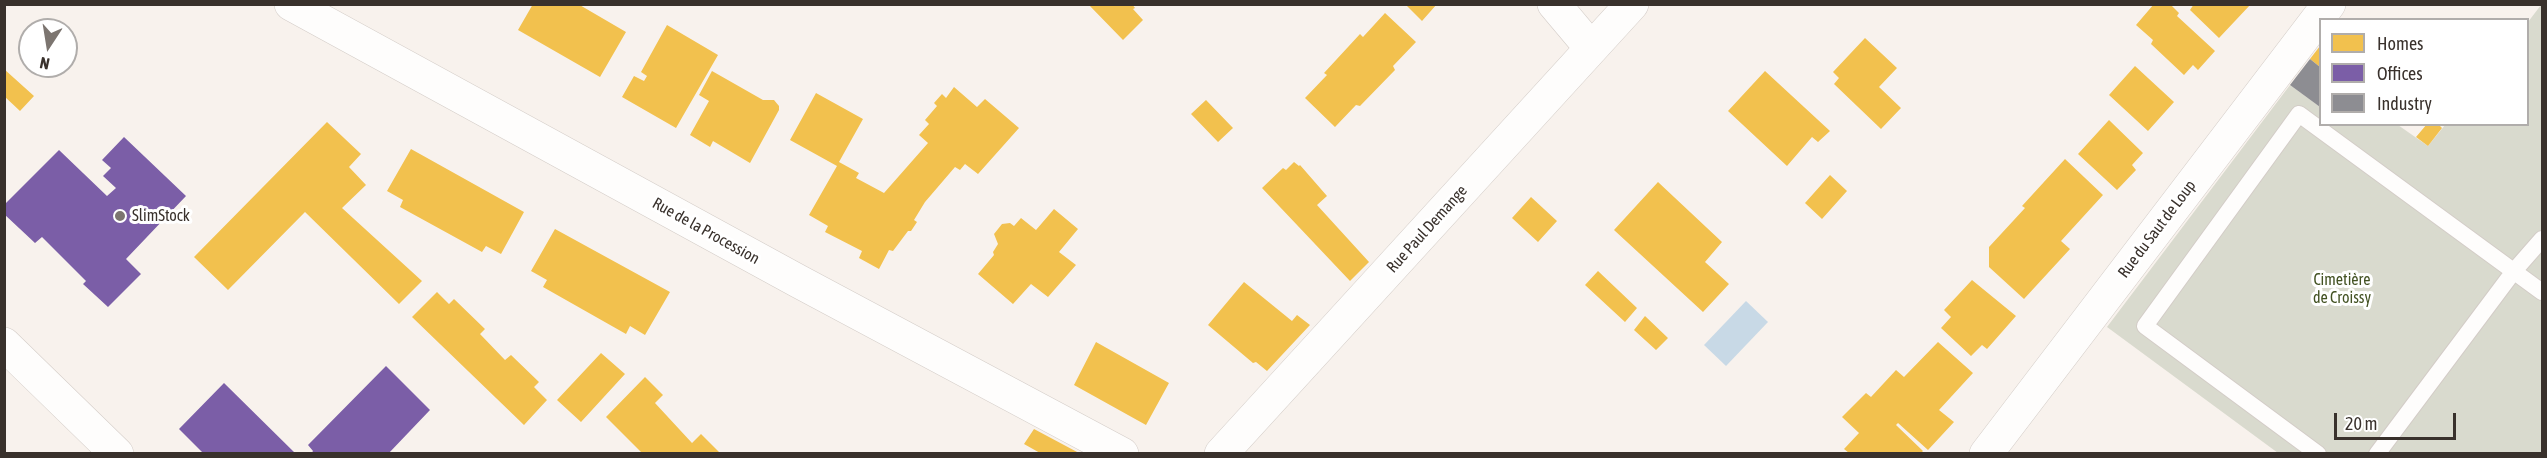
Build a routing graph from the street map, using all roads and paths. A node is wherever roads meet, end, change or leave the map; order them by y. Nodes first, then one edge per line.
1 (291, 4) edge
2 (1554, 4) edge
3 (1632, 4) edge
4 (2329, 4) edge
5 (1591, 48) junction
6 (2542, 239) edge
7 (2514, 271) junction
8 (2542, 292) edge
9 (4, 344) edge
10 (117, 453) edge
11 (1122, 453) edge
12 (1221, 453) edge
13 (1986, 453) edge
14 (2318, 453) edge
15 (2378, 453) edge

1 - 11 street, Rue de la Procession
2 - 5 street
3 - 5 street, Rue Paul Demange
4 - 13 street, Rue du Saut de Loup
5 - 12 street, Rue Paul Demange
6 - 7 lane
7 - 8 lane
7 - 14 lane
7 - 15 lane
9 - 10 street

